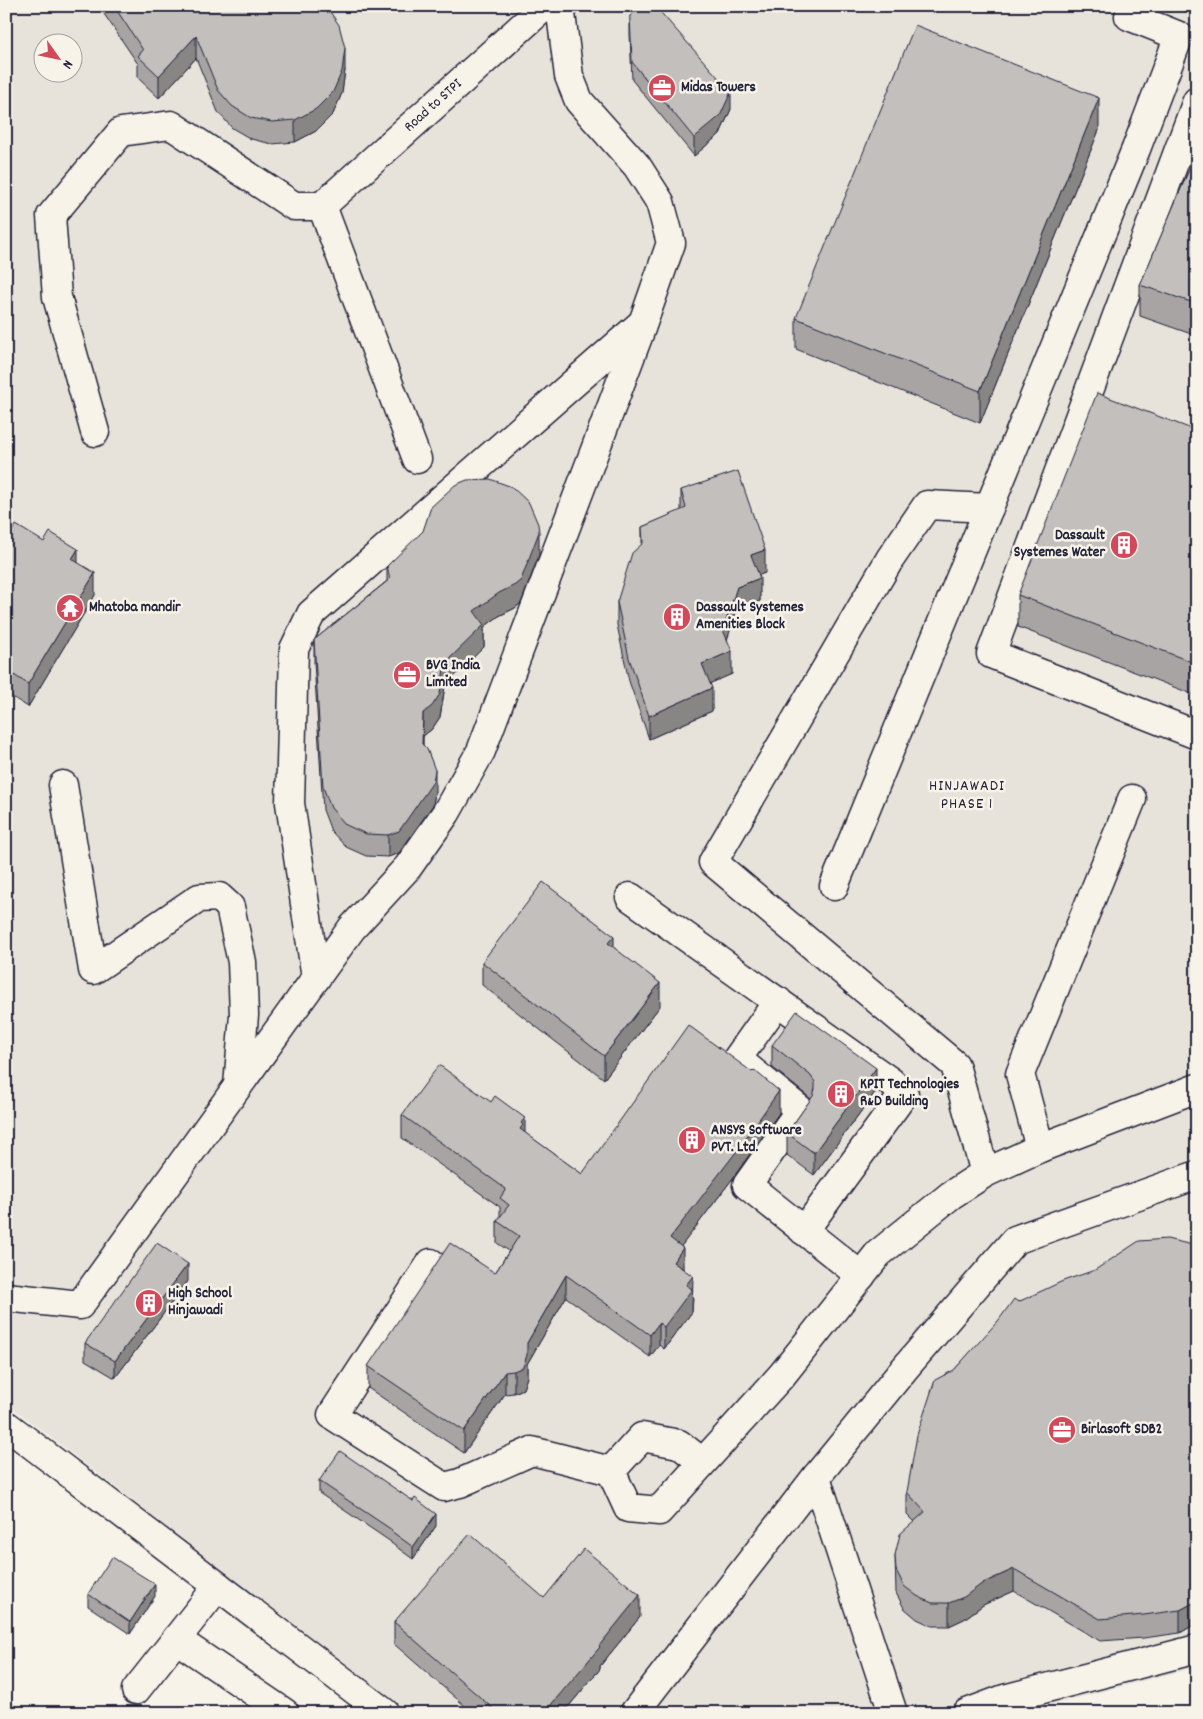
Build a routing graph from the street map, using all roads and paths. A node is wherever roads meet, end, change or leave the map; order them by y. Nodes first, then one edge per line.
1 (545, 6) edge
2 (560, 6) edge
3 (1128, 16) dead end
4 (1197, 101) edge
5 (322, 206) junction
6 (643, 323) junction
7 (95, 432) dead end
8 (417, 459) dead end
9 (989, 508) junction
10 (1197, 736) edge
11 (63, 785) dead end
12 (1132, 799) dead end
13 (834, 886) dead end
14 (630, 897) dead end
15 (316, 978) junction
16 (778, 1001) junction
17 (238, 1086) junction
18 (1197, 1088) edge
19 (1040, 1148) junction
20 (985, 1173) junction
21 (1197, 1175) edge
22 (804, 1230) junction
23 (431, 1263) dead end
24 (861, 1276) junction
25 (6, 1297) edge
26 (6, 1425) edge
27 (702, 1462) junction
28 (611, 1471) junction
29 (816, 1477) junction
30 (218, 1586) junction
31 (176, 1639) junction
32 (1197, 1650) edge
33 (136, 1690) dead end
34 (285, 1713) edge
35 (385, 1713) edge
36 (634, 1713) edge
37 (893, 1713) edge
38 (967, 1713) edge

1 - 5 street, Road to STPI
2 - 6 street
3 - 9 street
4 - 10 street
5 - 7 street
5 - 8 street
6 - 15 street
6 - 15 street
9 - 13 street
9 - 20 street
11 - 17 street
12 - 19 street
14 - 16 street
15 - 17 street
16 - 22 street
16 - 22 street
17 - 25 street
18 - 19 street
19 - 20 street
20 - 24 street
21 - 29 street
22 - 24 street
23 - 28 street
24 - 27 street
26 - 30 street
27 - 28 street
27 - 28 street
29 - 36 street
29 - 37 street
30 - 31 street
30 - 35 street
31 - 33 street
31 - 34 street
32 - 38 street

